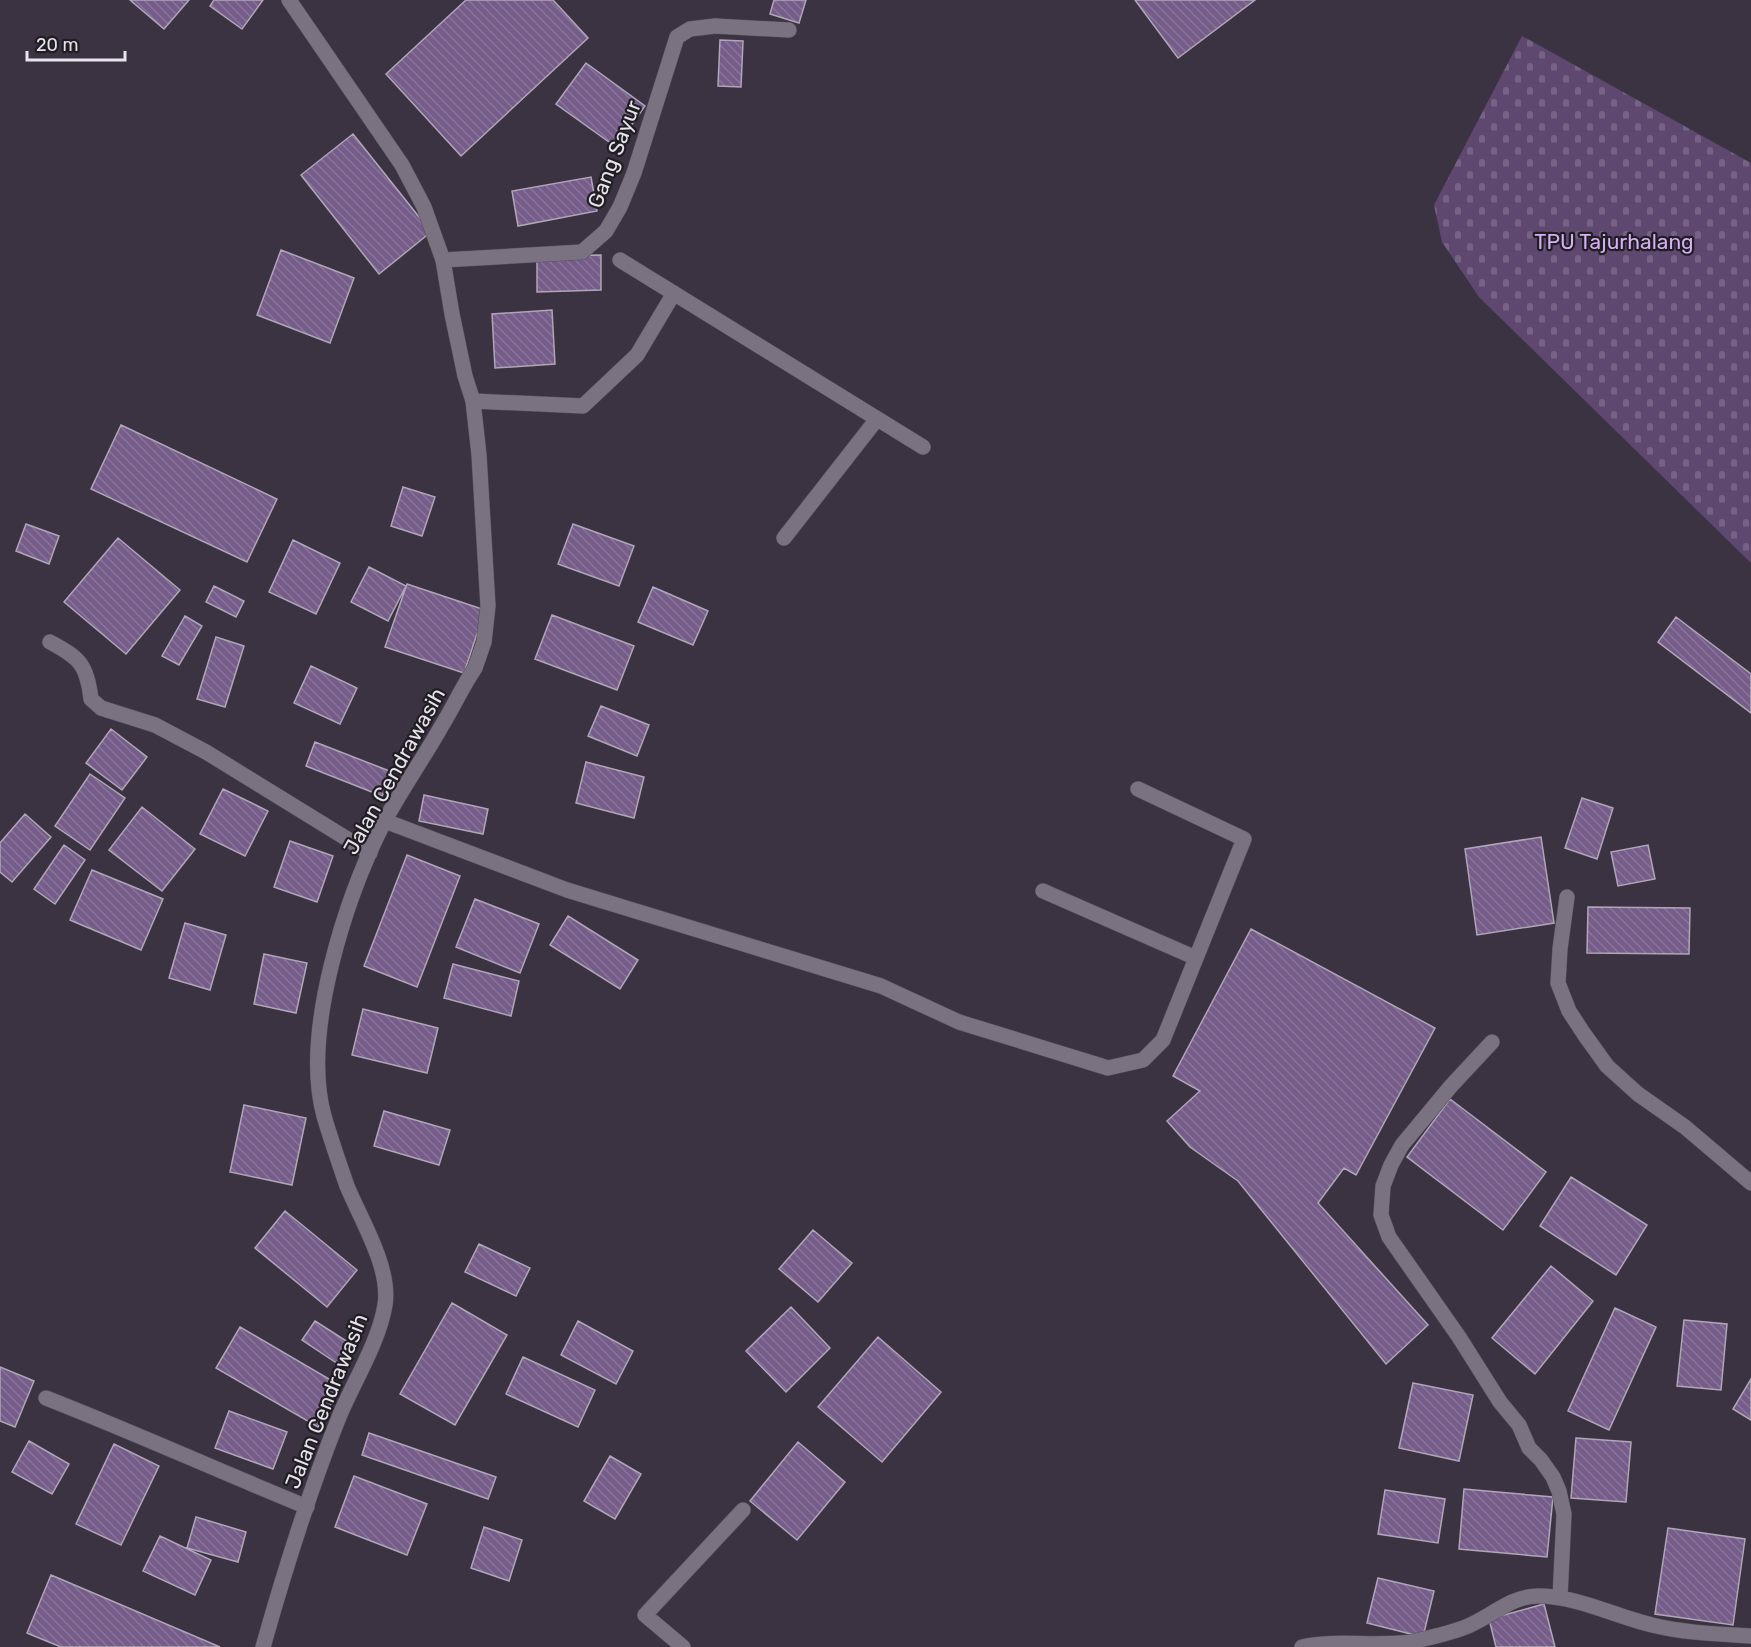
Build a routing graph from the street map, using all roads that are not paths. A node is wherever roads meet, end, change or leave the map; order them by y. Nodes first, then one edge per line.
1 (289, 0) edge
2 (789, 30) dead end
3 (442, 260) junction
4 (620, 260) dead end
5 (674, 293) junction
6 (473, 401) junction
7 (877, 419) junction
8 (923, 447) dead end
9 (784, 538) dead end
10 (50, 642) dead end
11 (1138, 789) dead end
12 (385, 821) junction
13 (370, 853) junction
14 (1044, 891) dead end
15 (1568, 897) dead end
16 (1196, 958) junction
17 (1492, 1042) dead end
18 (1751, 1183) edge
19 (45, 1398) dead end
20 (307, 1506) junction
21 (743, 1510) dead end
22 (1560, 1598) junction
23 (1751, 1636) edge
24 (263, 1647) edge
25 (683, 1647) edge
26 (1302, 1647) edge

1 - 3 street, Jalan Cendrawasih
2 - 3 street, Gang Sayur
3 - 6 street, Jalan Cendrawasih
4 - 5 street
5 - 6 street
5 - 7 street
6 - 12 street, Jalan Cendrawasih
7 - 8 street
7 - 9 street
10 - 13 street
11 - 16 street
12 - 13 street, Jalan Cendrawasih
12 - 16 street
13 - 20 street, Jalan Cendrawasih
14 - 16 street
15 - 18 street
17 - 22 street
19 - 20 street
20 - 24 street, Jalan Cendrawasih
21 - 25 street
22 - 23 street
22 - 26 street

